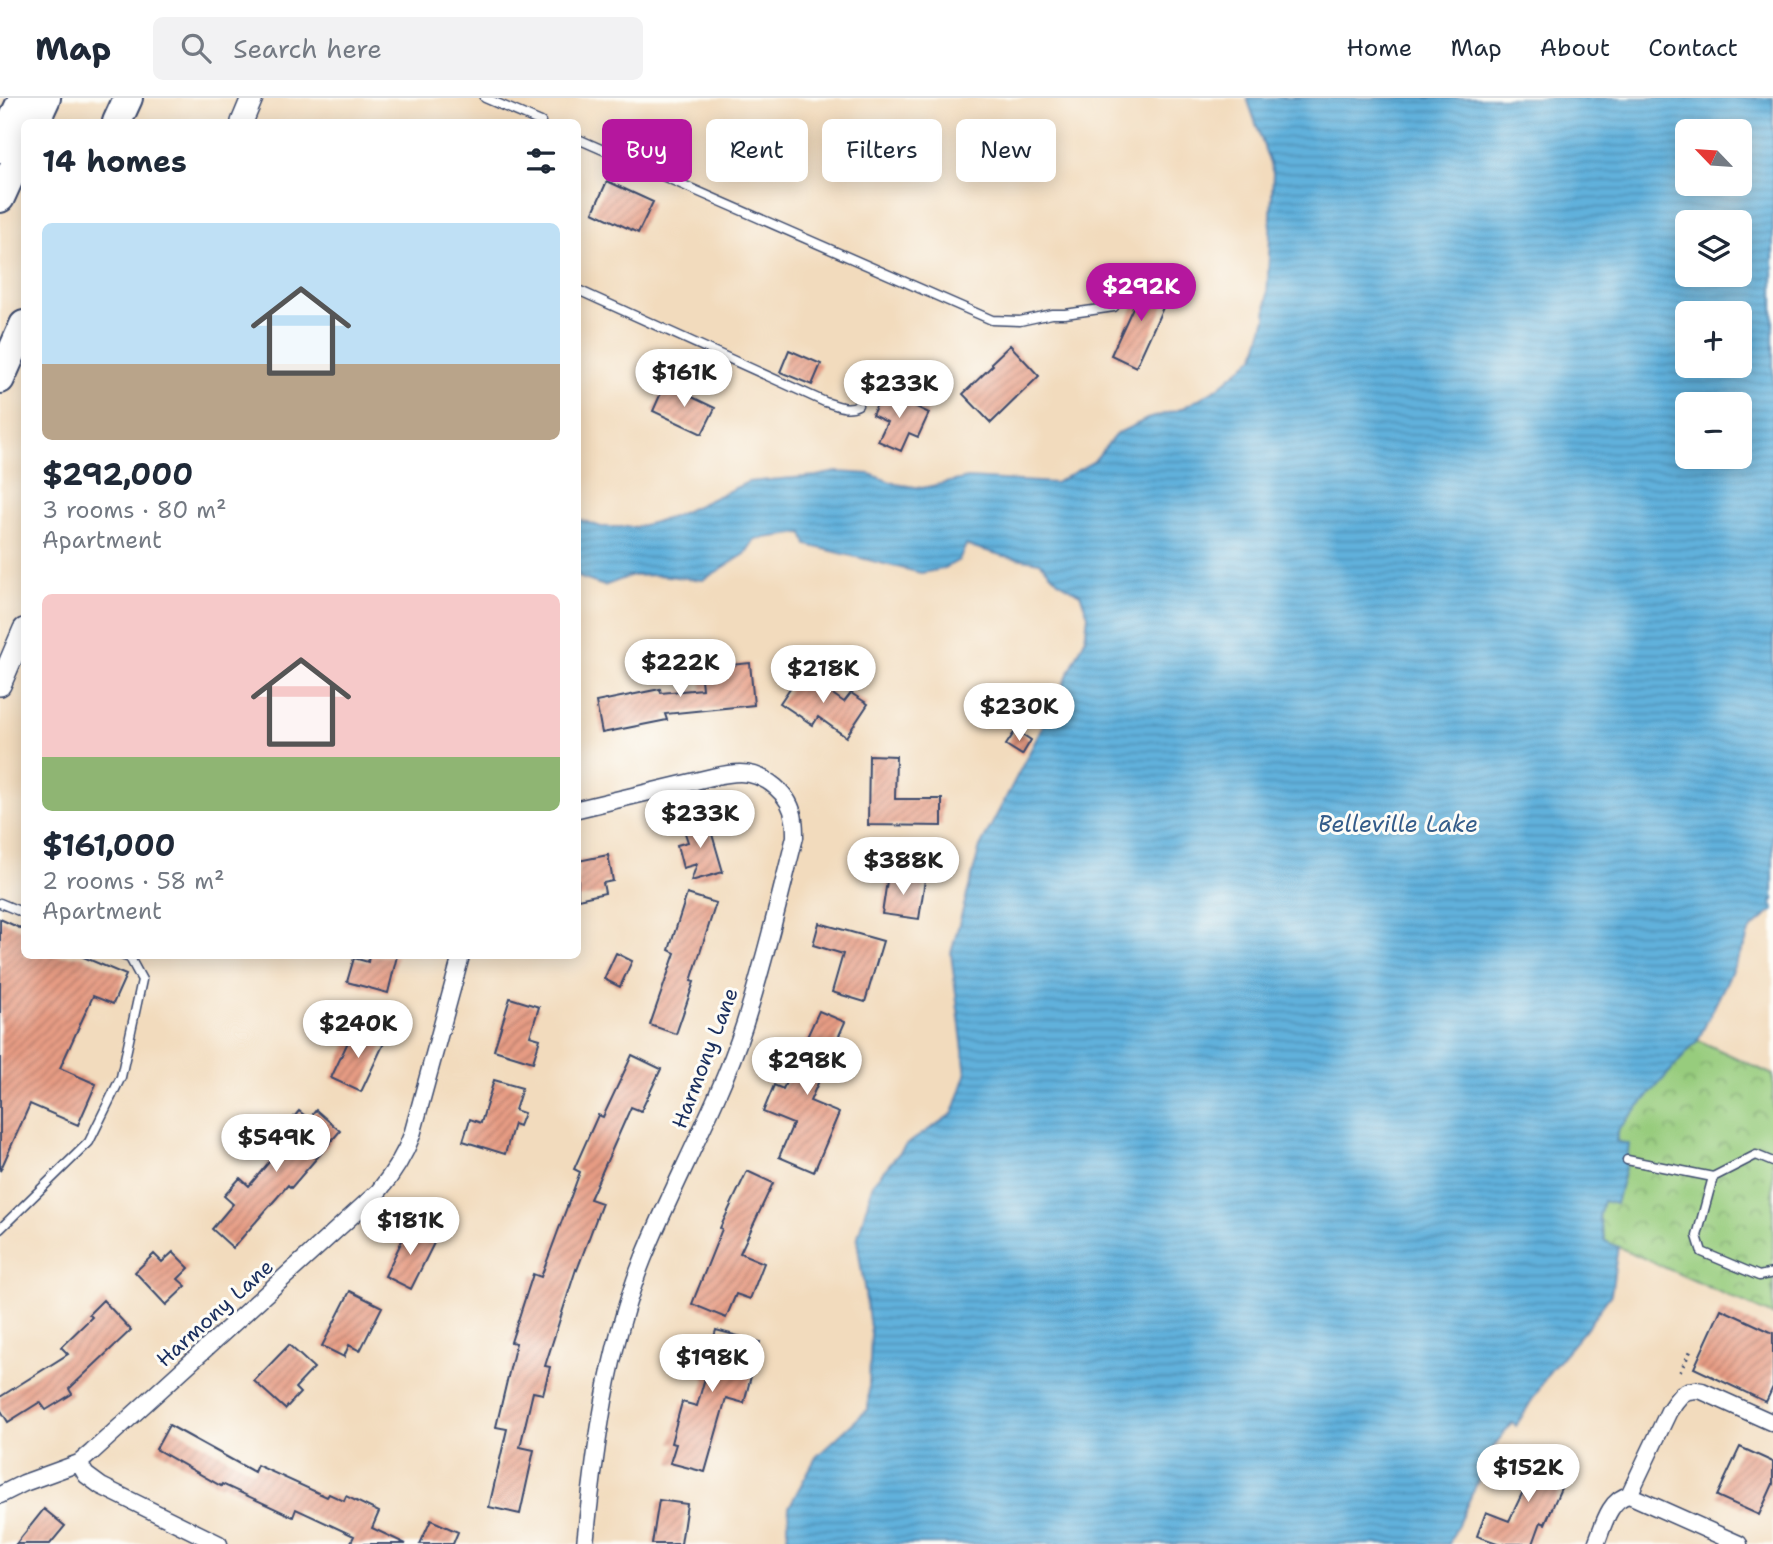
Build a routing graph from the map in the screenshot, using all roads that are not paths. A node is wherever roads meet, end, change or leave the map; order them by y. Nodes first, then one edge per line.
1 (23, 98) edge
2 (46, 98) edge
3 (128, 98) edge
4 (485, 98) edge
5 (36, 119) edge
6 (118, 119) edge
7 (534, 119) edge
8 (581, 139) edge
9 (0, 148) edge
10 (21, 152) edge
11 (0, 198) edge
12 (581, 291) edge
13 (1114, 307) dead end
14 (21, 332) edge
15 (0, 379) edge
16 (858, 405) dead end
17 (21, 636) edge
18 (0, 685) edge
19 (581, 808) edge
20 (0, 903) edge
21 (21, 912) edge
22 (131, 959) edge
23 (460, 959) edge
24 (1627, 1160) dead end
25 (1773, 1162) edge
26 (1713, 1177) junction
27 (0, 1229) edge
28 (1773, 1273) edge
29 (1773, 1423) edge
30 (79, 1463) junction
31 (0, 1495) edge
32 (1629, 1495) junction
33 (219, 1544) edge
34 (585, 1544) edge
35 (1596, 1544) edge
36 (1739, 1544) edge

1 - 9 highway
2 - 5 highway
3 - 6 highway
4 - 7 lane
8 - 13 lane
10 - 11 highway
12 - 16 lane
14 - 15 highway
17 - 18 street
19 - 34 street, Harmony Lane
20 - 21 lane
22 - 27 lane
23 - 30 street, Harmony Lane
24 - 26 lane
25 - 26 lane
26 - 28 lane
29 - 32 street
30 - 31 street, Harmony Lane
30 - 33 street
32 - 35 street
32 - 36 street

